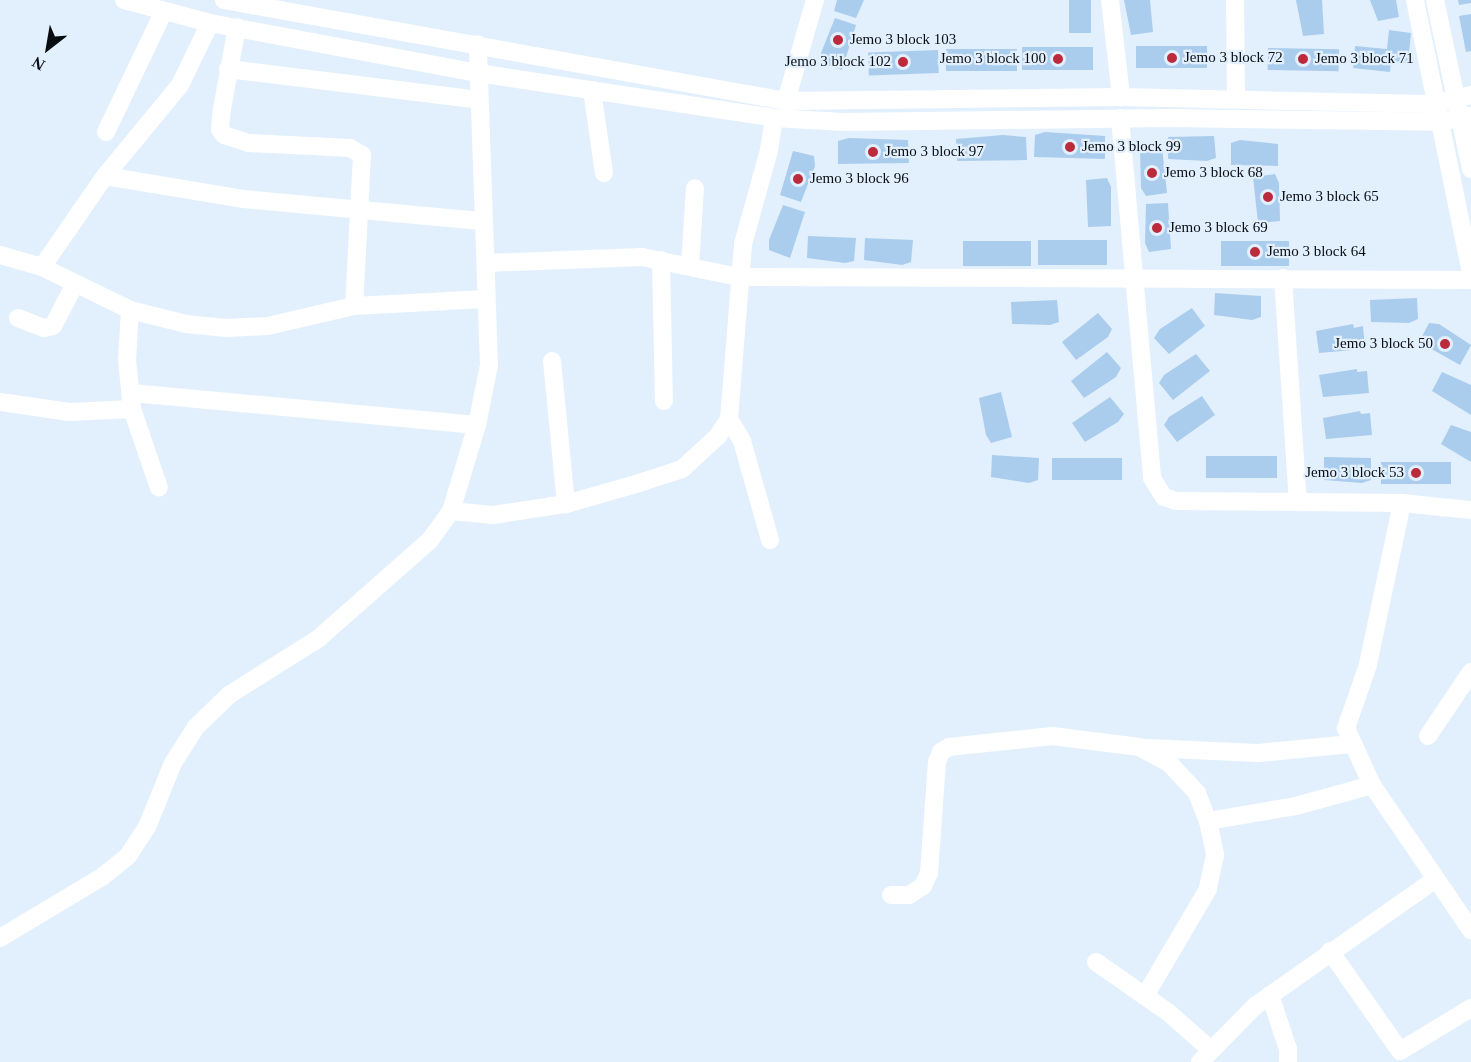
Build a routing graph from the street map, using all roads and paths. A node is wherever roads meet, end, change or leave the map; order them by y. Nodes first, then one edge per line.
1 (124, 0) edge
2 (224, 0) edge
3 (815, 0) edge
4 (1110, 0) edge
5 (1235, 0) edge
6 (1415, 0) edge
7 (1435, 0) edge
8 (164, 12) junction
9 (210, 23) junction
10 (237, 27) junction
11 (478, 44) junction
12 (228, 69) junction
13 (478, 73) junction
14 (592, 90) junction
15 (1121, 97) junction
16 (1463, 97) edge
17 (1168, 98) junction
18 (1236, 99) junction
19 (479, 100) junction
20 (842, 100) junction
21 (786, 101) junction
22 (1435, 104) junction
23 (1170, 117) junction
24 (774, 118) junction
25 (1120, 118) junction
26 (1465, 118) edge
27 (844, 122) junction
28 (1439, 122) junction
29 (106, 132) dead end
30 (1471, 169) edge
31 (604, 173) dead end
32 (105, 176) junction
33 (694, 188) dead end
34 (357, 212) junction
35 (482, 221) junction
36 (0, 255) edge
37 (661, 260) junction
38 (487, 263) junction
39 (690, 265) junction
40 (42, 267) junction
41 (1471, 274) edge
42 (1132, 276) junction
43 (738, 277) junction
44 (1283, 278) junction
45 (1471, 280) edge
46 (75, 284) junction
47 (485, 299) junction
48 (354, 306) junction
49 (130, 310) junction
50 (18, 318) dead end
51 (552, 361) dead end
52 (132, 401) junction
53 (664, 401) dead end
54 (0, 402) edge
55 (729, 419) junction
56 (477, 425) junction
57 (159, 488) dead end
58 (1298, 501) junction
59 (1402, 503) junction
60 (566, 504) junction
61 (1471, 510) edge
62 (451, 511) junction
63 (770, 540) dead end
64 (1471, 672) edge
65 (1428, 736) dead end
66 (1352, 744) junction
67 (1139, 747) junction
68 (1372, 785) junction
69 (1208, 821) junction
70 (1434, 880) junction
71 (891, 895) dead end
72 (1471, 930) edge
73 (0, 938) edge
74 (1330, 951) junction
75 (1096, 962) dead end
76 (1270, 995) junction
77 (1144, 996) junction
78 (1471, 1008) edge
79 (1205, 1056) edge
80 (1288, 1062) edge

1 - 8 street
2 - 11 street
3 - 21 street
4 - 15 street
5 - 18 street
6 - 22 street
7 - 16 street
8 - 9 street
8 - 29 street
9 - 10 street
9 - 32 street
10 - 12 street
10 - 13 street
11 - 13 street
11 - 21 street
12 - 19 street
12 - 34 street
13 - 14 street
13 - 19 street
14 - 24 street
14 - 31 street
15 - 17 street
15 - 20 street
16 - 22 street
16 - 26 street
17 - 18 street
17 - 23 street
18 - 22 street
19 - 35 street
20 - 21 street
20 - 27 street
22 - 28 street
23 - 25 street
23 - 28 street
24 - 27 street
24 - 43 street
25 - 27 street
25 - 42 street
26 - 28 street
26 - 30 street
28 - 41 street
32 - 34 street
32 - 40 street
33 - 39 street
34 - 35 street
34 - 48 street
35 - 38 street
36 - 40 street
37 - 38 street
37 - 39 street
37 - 53 street
38 - 47 street
39 - 43 street
40 - 46 street
42 - 43 street
42 - 44 street
42 - 58 street
43 - 55 street
44 - 45 street
44 - 58 street
46 - 49 street
46 - 50 street
47 - 48 street
47 - 56 street
48 - 49 street
49 - 52 street
51 - 60 street
52 - 54 street
52 - 56 street
52 - 57 street
55 - 60 street
55 - 63 street
56 - 62 street
58 - 59 street
59 - 61 street
59 - 66 street
60 - 62 street
62 - 73 street
64 - 65 street
66 - 67 street
66 - 68 street
67 - 69 street
67 - 71 street
68 - 69 street
68 - 70 street
69 - 77 street
70 - 72 street
70 - 74 street
74 - 76 street
74 - 78 street
75 - 77 street
76 - 79 street
76 - 80 street
77 - 79 street

